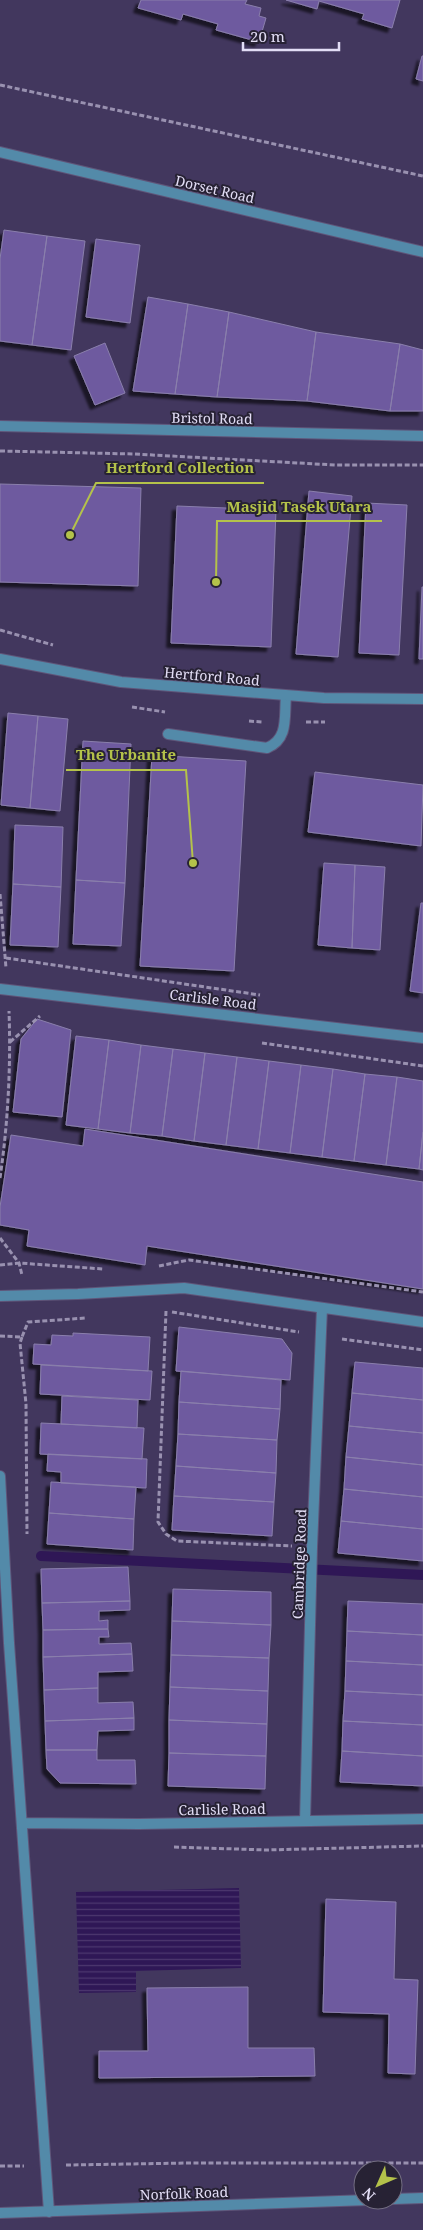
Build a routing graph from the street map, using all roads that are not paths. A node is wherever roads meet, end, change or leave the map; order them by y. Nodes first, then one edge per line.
1 (0, 152) edge
2 (423, 252) edge
3 (0, 426) edge
4 (423, 436) edge
5 (0, 659) edge
6 (286, 696) junction
7 (423, 699) edge
8 (168, 734) dead end
9 (4, 989) edge
10 (423, 1038) edge
11 (0, 1296) edge
12 (322, 1308) junction
13 (423, 1322) edge
14 (0, 1476) edge
15 (423, 1819) edge
16 (305, 1821) junction
17 (22, 1823) junction
18 (423, 2198) edge
19 (403, 2199) edge
20 (353, 2201) edge
21 (49, 2212) junction
22 (0, 2213) edge

1 - 2 street, Dorset Road
3 - 4 street, Bristol Road
5 - 6 street, Hertford Road
6 - 7 street, Hertford Road
6 - 8 street
9 - 10 street, Carlisle Road
11 - 12 street
12 - 13 street
12 - 16 street, Cambridge Road
14 - 17 street
15 - 16 street, Carlisle Road
16 - 17 street, Carlisle Road
17 - 21 street
18 - 19 street
20 - 21 street, Norfolk Road
21 - 22 street, Norfolk Road

